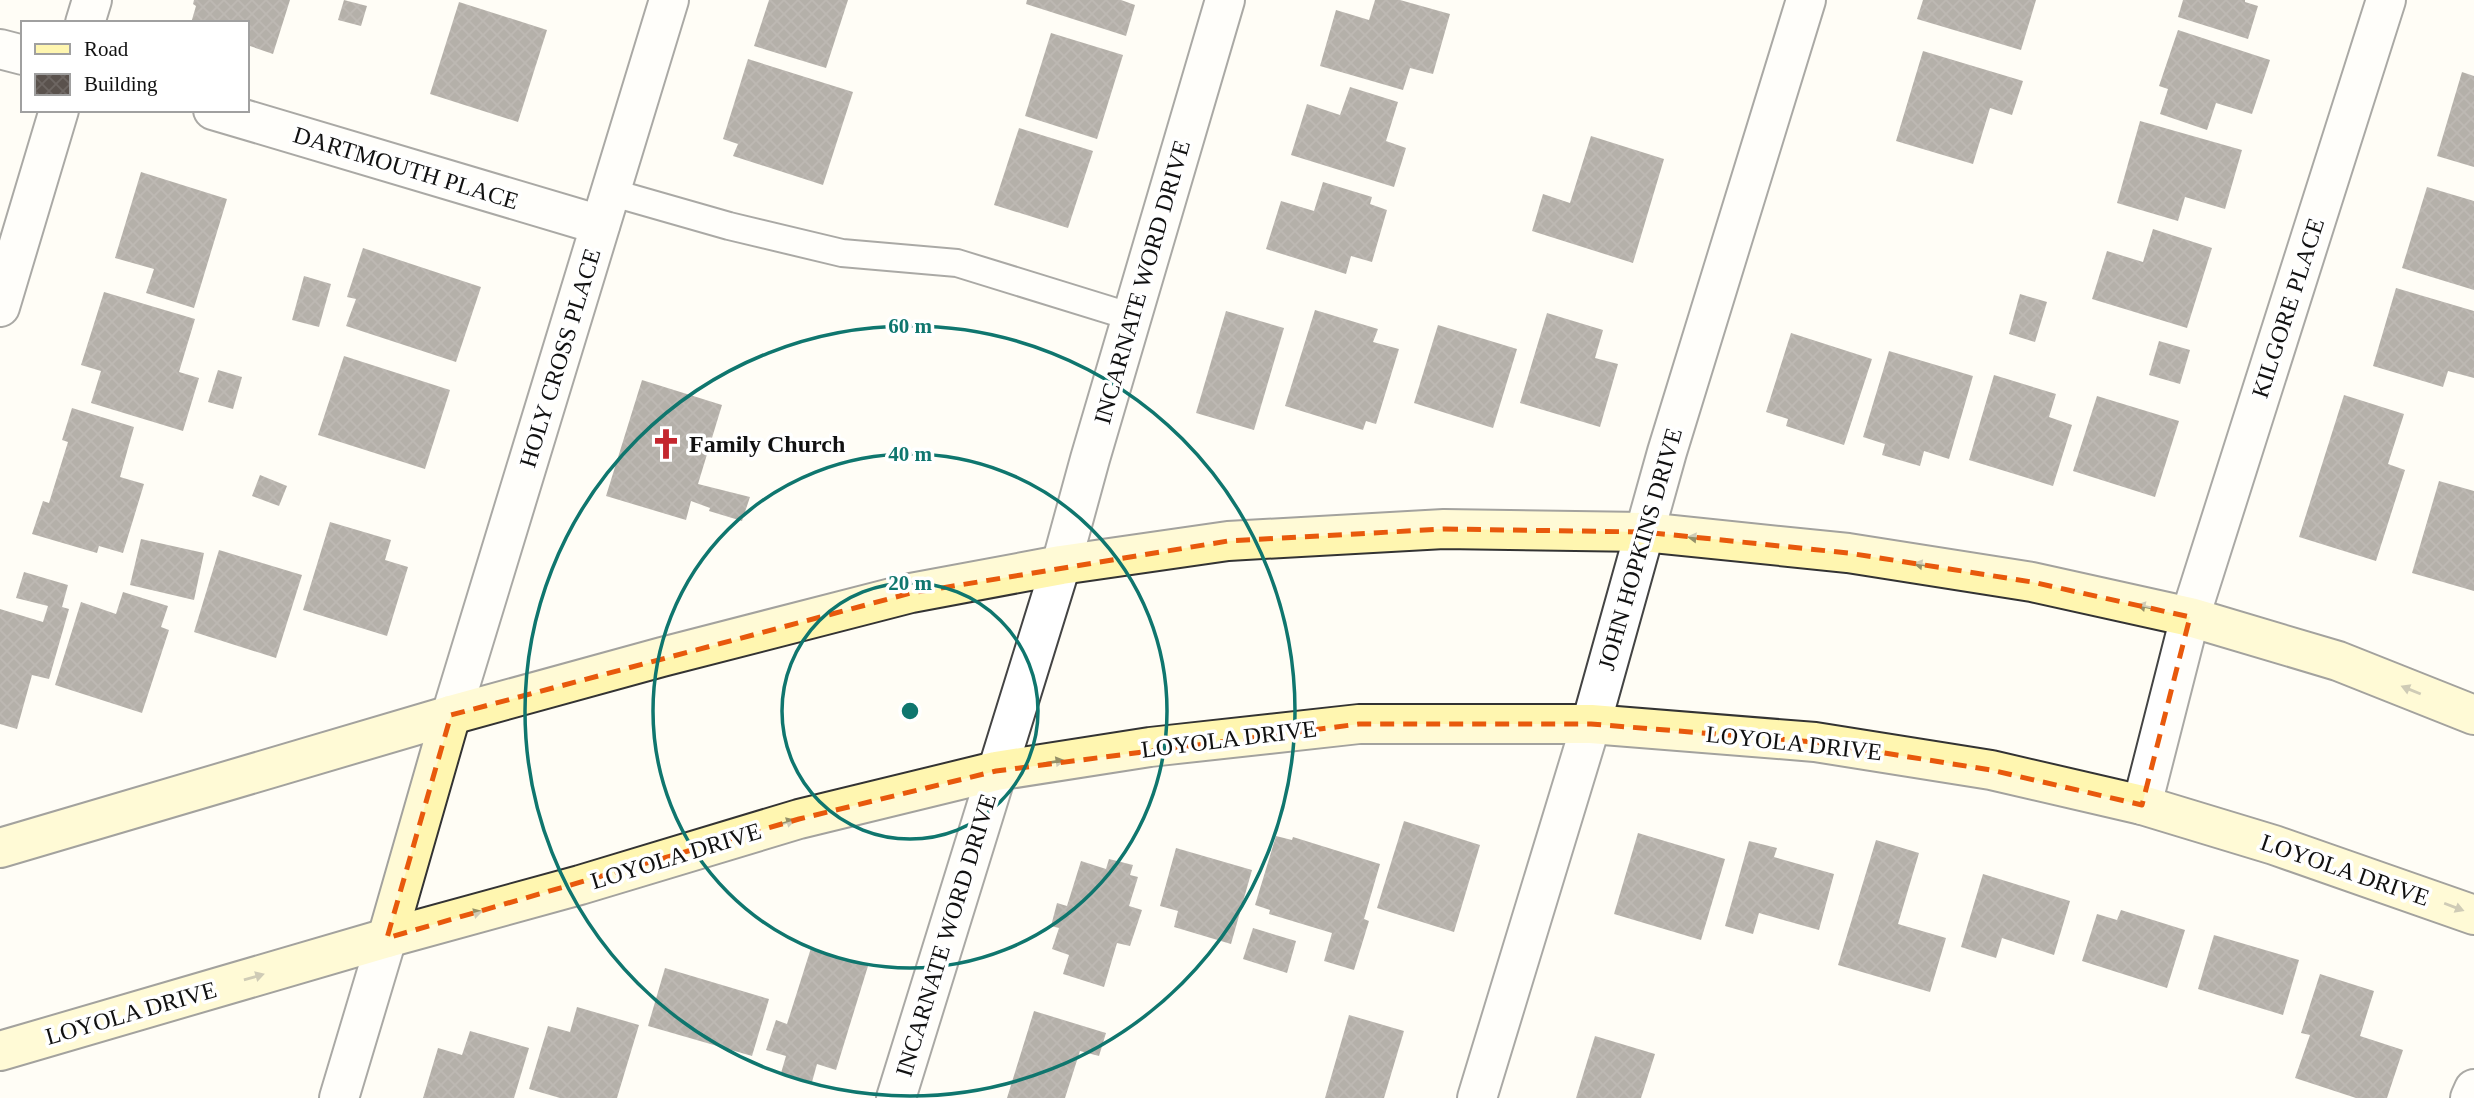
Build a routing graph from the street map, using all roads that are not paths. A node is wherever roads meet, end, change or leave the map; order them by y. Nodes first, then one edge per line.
1 (92, 0) edge
2 (668, 0) edge
3 (1225, 0) edge
4 (1806, 0) edge
5 (2386, 0) edge
6 (86, 21) edge
7 (0, 49) edge
8 (21, 54) edge
9 (58, 112) edge
10 (221, 112) edge
11 (605, 208) junction
12 (0, 307) edge
13 (1132, 317) junction
14 (1643, 532) junction
15 (1061, 565) junction
16 (2190, 617) junction
17 (451, 715) junction
18 (2474, 715) edge
19 (1591, 724) junction
20 (996, 771) junction
21 (2142, 805) junction
22 (0, 848) edge
23 (2474, 915) edge
24 (387, 938) junction
25 (0, 1051) edge
26 (2474, 1089) edge
27 (339, 1098) edge
28 (896, 1098) edge
29 (1477, 1098) edge
30 (2470, 1098) edge

1 - 6 street
2 - 11 street, HOLY CROSS PLACE
3 - 13 street, INCARNATE WORD DRIVE
4 - 14 street, JOHN HOPKINS DRIVE
5 - 16 street, KILGORE PLACE
7 - 8 street
9 - 12 street
10 - 11 street, DARTMOUTH PLACE
11 - 13 lane
11 - 17 street, HOLY CROSS PLACE
13 - 15 street, INCARNATE WORD DRIVE
14 - 15 main road
16 -> 14 main road
14 - 19 street, JOHN HOPKINS DRIVE
15 - 17 main road
15 - 20 street, INCARNATE WORD DRIVE
18 -> 16 main road
16 - 21 street, KILGORE PLACE
17 - 22 main road
17 - 24 main road
20 -> 19 main road, LOYOLA DRIVE
19 - 21 main road, LOYOLA DRIVE
19 - 29 street, JOHN HOPKINS DRIVE
24 -> 20 main road, LOYOLA DRIVE
20 - 28 street, INCARNATE WORD DRIVE
21 -> 23 main road, LOYOLA DRIVE
25 -> 24 main road, LOYOLA DRIVE
24 - 27 street
26 - 30 street

